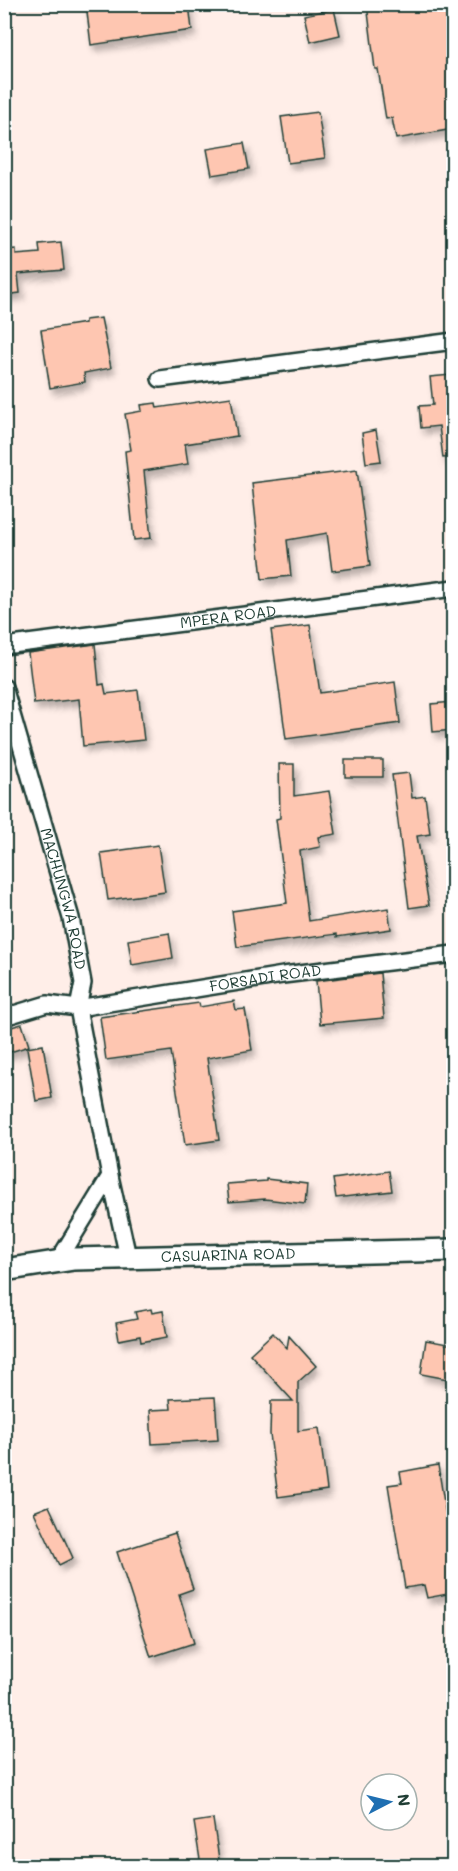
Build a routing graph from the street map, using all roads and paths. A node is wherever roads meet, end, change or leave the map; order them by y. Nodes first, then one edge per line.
1 (453, 341) edge
2 (160, 380) dead end
3 (453, 588) edge
4 (4, 646) edge
5 (4, 687) edge
6 (453, 954) edge
7 (78, 1008) junction
8 (4, 1017) edge
9 (110, 1176) junction
10 (453, 1250) edge
11 (128, 1257) junction
12 (57, 1261) junction
13 (4, 1270) edge

1 - 2 street
3 - 4 street, MPERA ROAD
5 - 7 street, MACHUNGWA ROAD
6 - 7 street, FORSADI ROAD
7 - 8 street, FORSADI ROAD
7 - 9 street, MACHUNGWA ROAD
9 - 11 street, MACHUNGWA ROAD
9 - 12 street
10 - 11 street, CASUARINA ROAD
11 - 12 street, CASUARINA ROAD
12 - 13 street, CASUARINA ROAD

